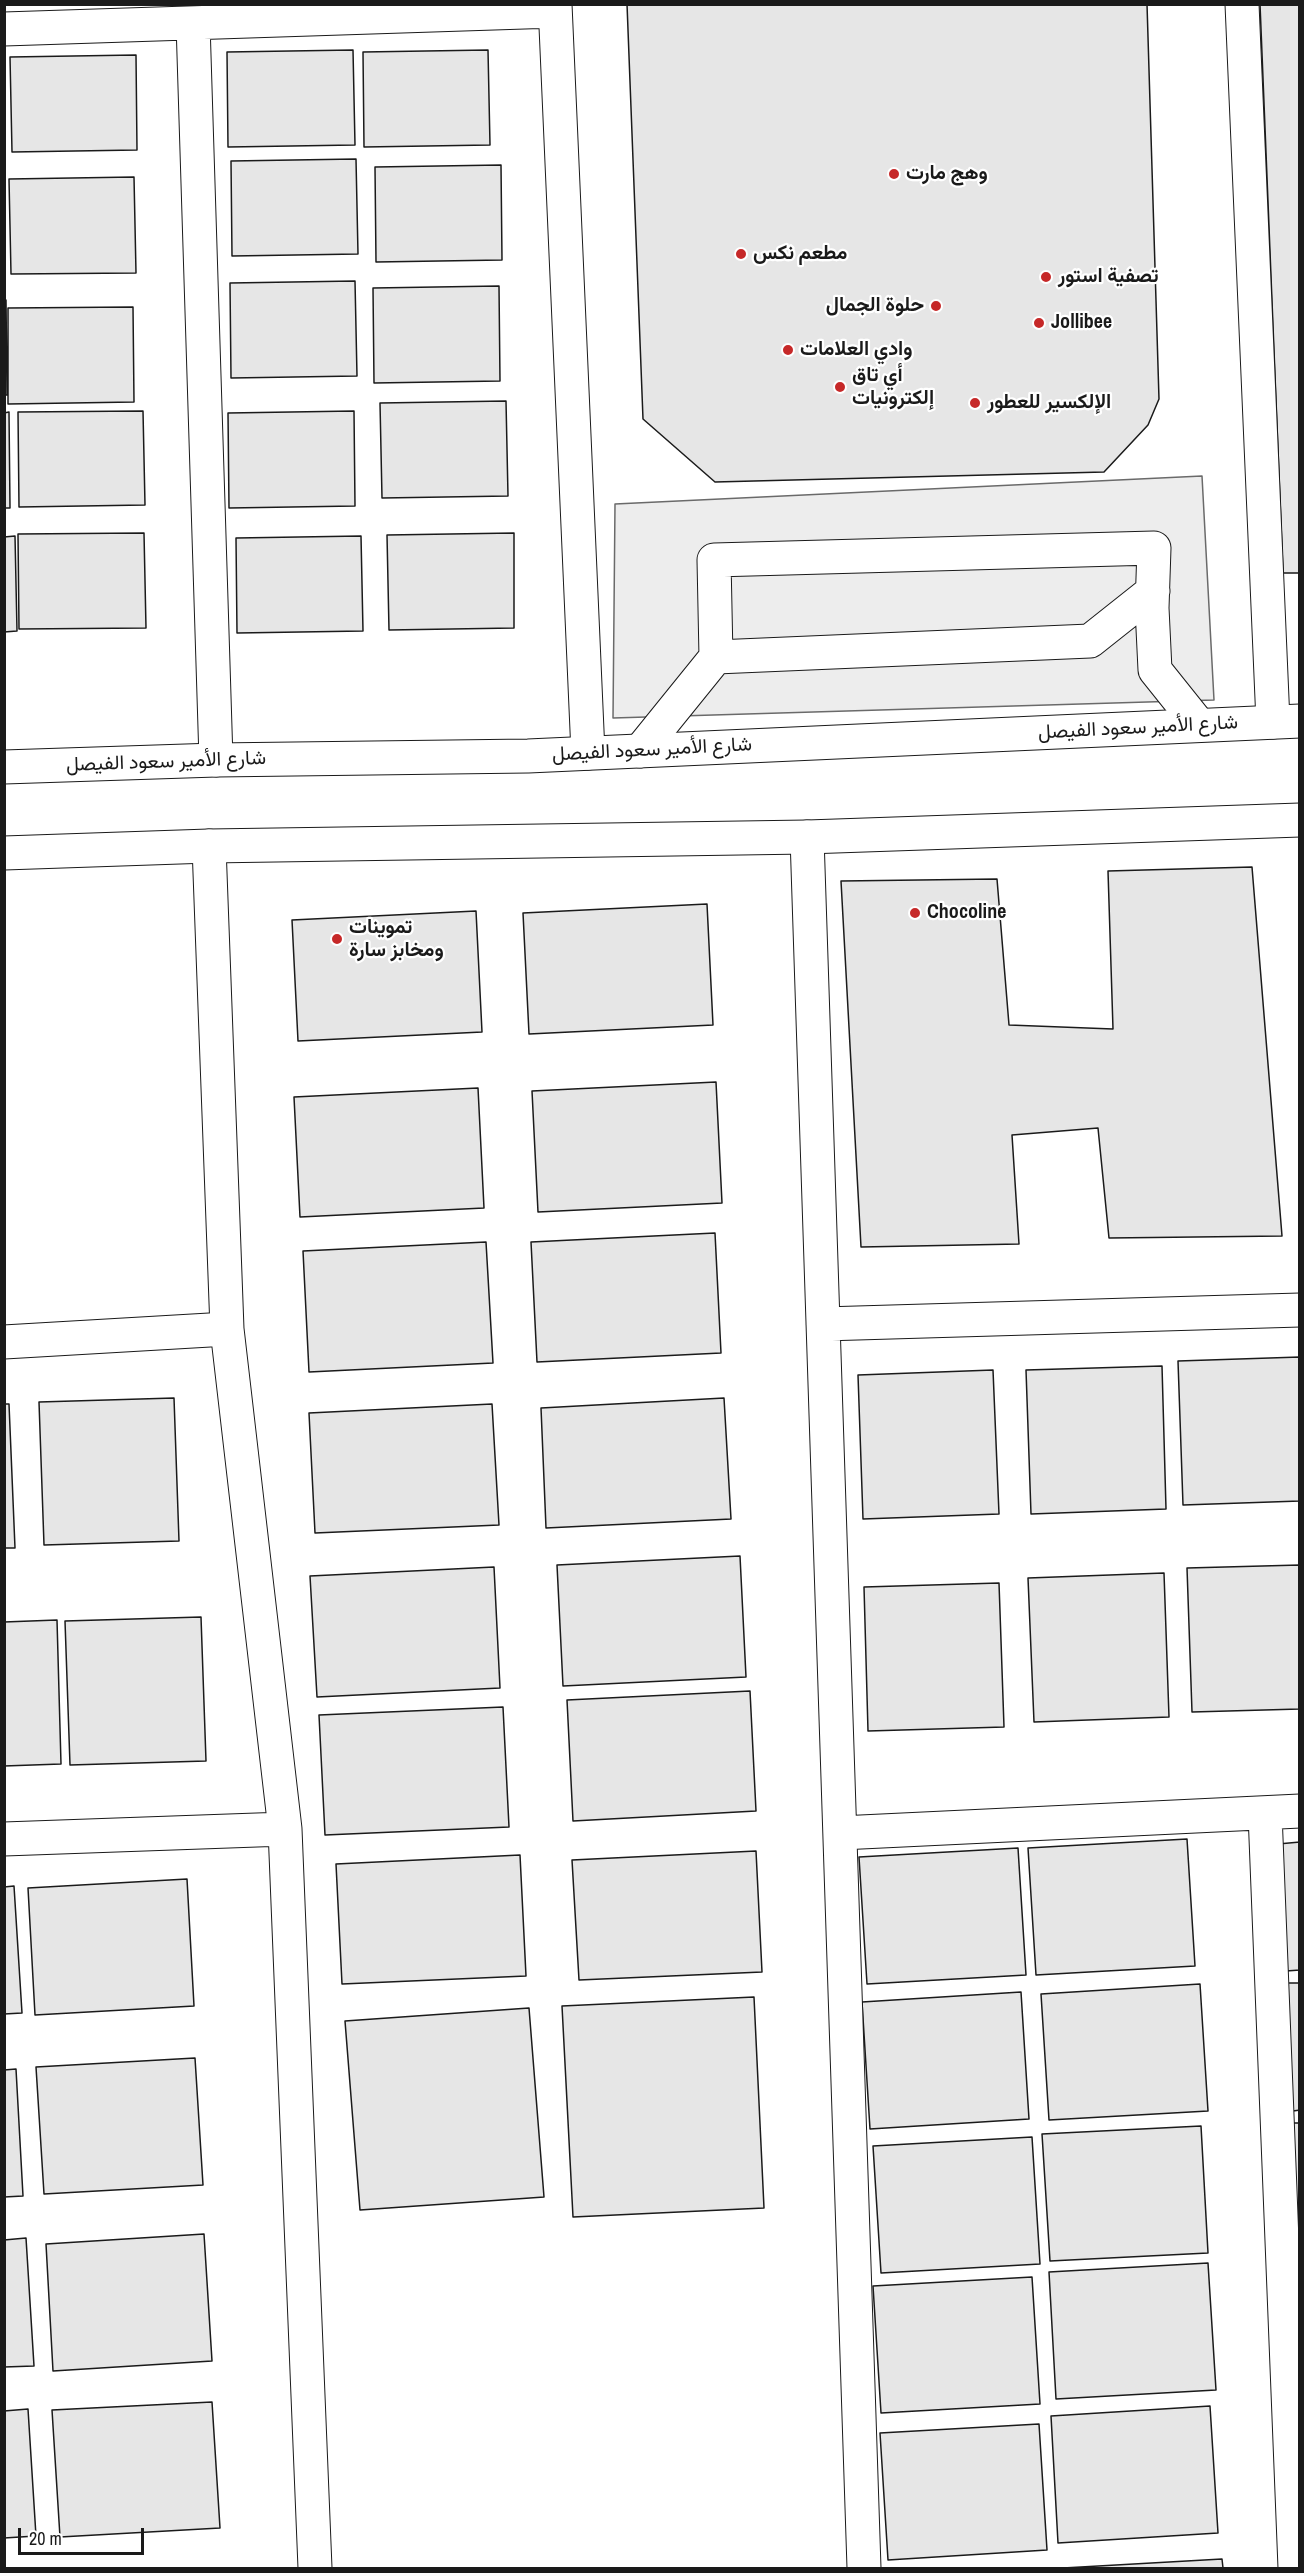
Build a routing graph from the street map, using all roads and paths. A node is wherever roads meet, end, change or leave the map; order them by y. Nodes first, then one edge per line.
1 (1242, 4) edge
2 (555, 8) edge
3 (193, 23) junction
4 (4, 29) edge
5 (1153, 591) junction
6 (716, 657) junction
7 (1286, 721) edge
8 (1199, 725) junction
9 (640, 751) junction
10 (588, 753) junction
11 (216, 760) junction
12 (4, 766) edge
13 (1299, 820) edge
14 (807, 837) junction
15 (209, 846) junction
16 (4, 853) edge
17 (1299, 1310) edge
18 (823, 1324) junction
19 (227, 1329) junction
20 (4, 1342) edge
21 (1299, 1811) edge
22 (1265, 1813) junction
23 (285, 1829) junction
24 (840, 1833) junction
25 (4, 1839) edge
26 (315, 2568) edge
27 (864, 2568) edge
28 (1295, 2568) edge

1 - 7 street
2 - 3 street
2 - 10 street
3 - 4 street
3 - 11 street
5 - 6 street
5 - 6 street
5 - 8 street
6 - 9 street
7 - 8 street, شارع الأمير سعود الفيصل
8 - 9 street, شارع الأمير سعود الفيصل
9 - 10 street, شارع الأمير سعود الفيصل
10 - 11 street, شارع الأمير سعود الفيصل
11 - 12 street, شارع الأمير سعود الفيصل
13 - 14 street
14 - 15 street
14 - 18 street
15 - 16 street
15 - 19 street
17 - 18 street
18 - 24 street
19 - 20 street
19 - 23 street
21 - 22 street
22 - 24 street
22 - 28 street
23 - 25 street
23 - 26 street
24 - 27 street

